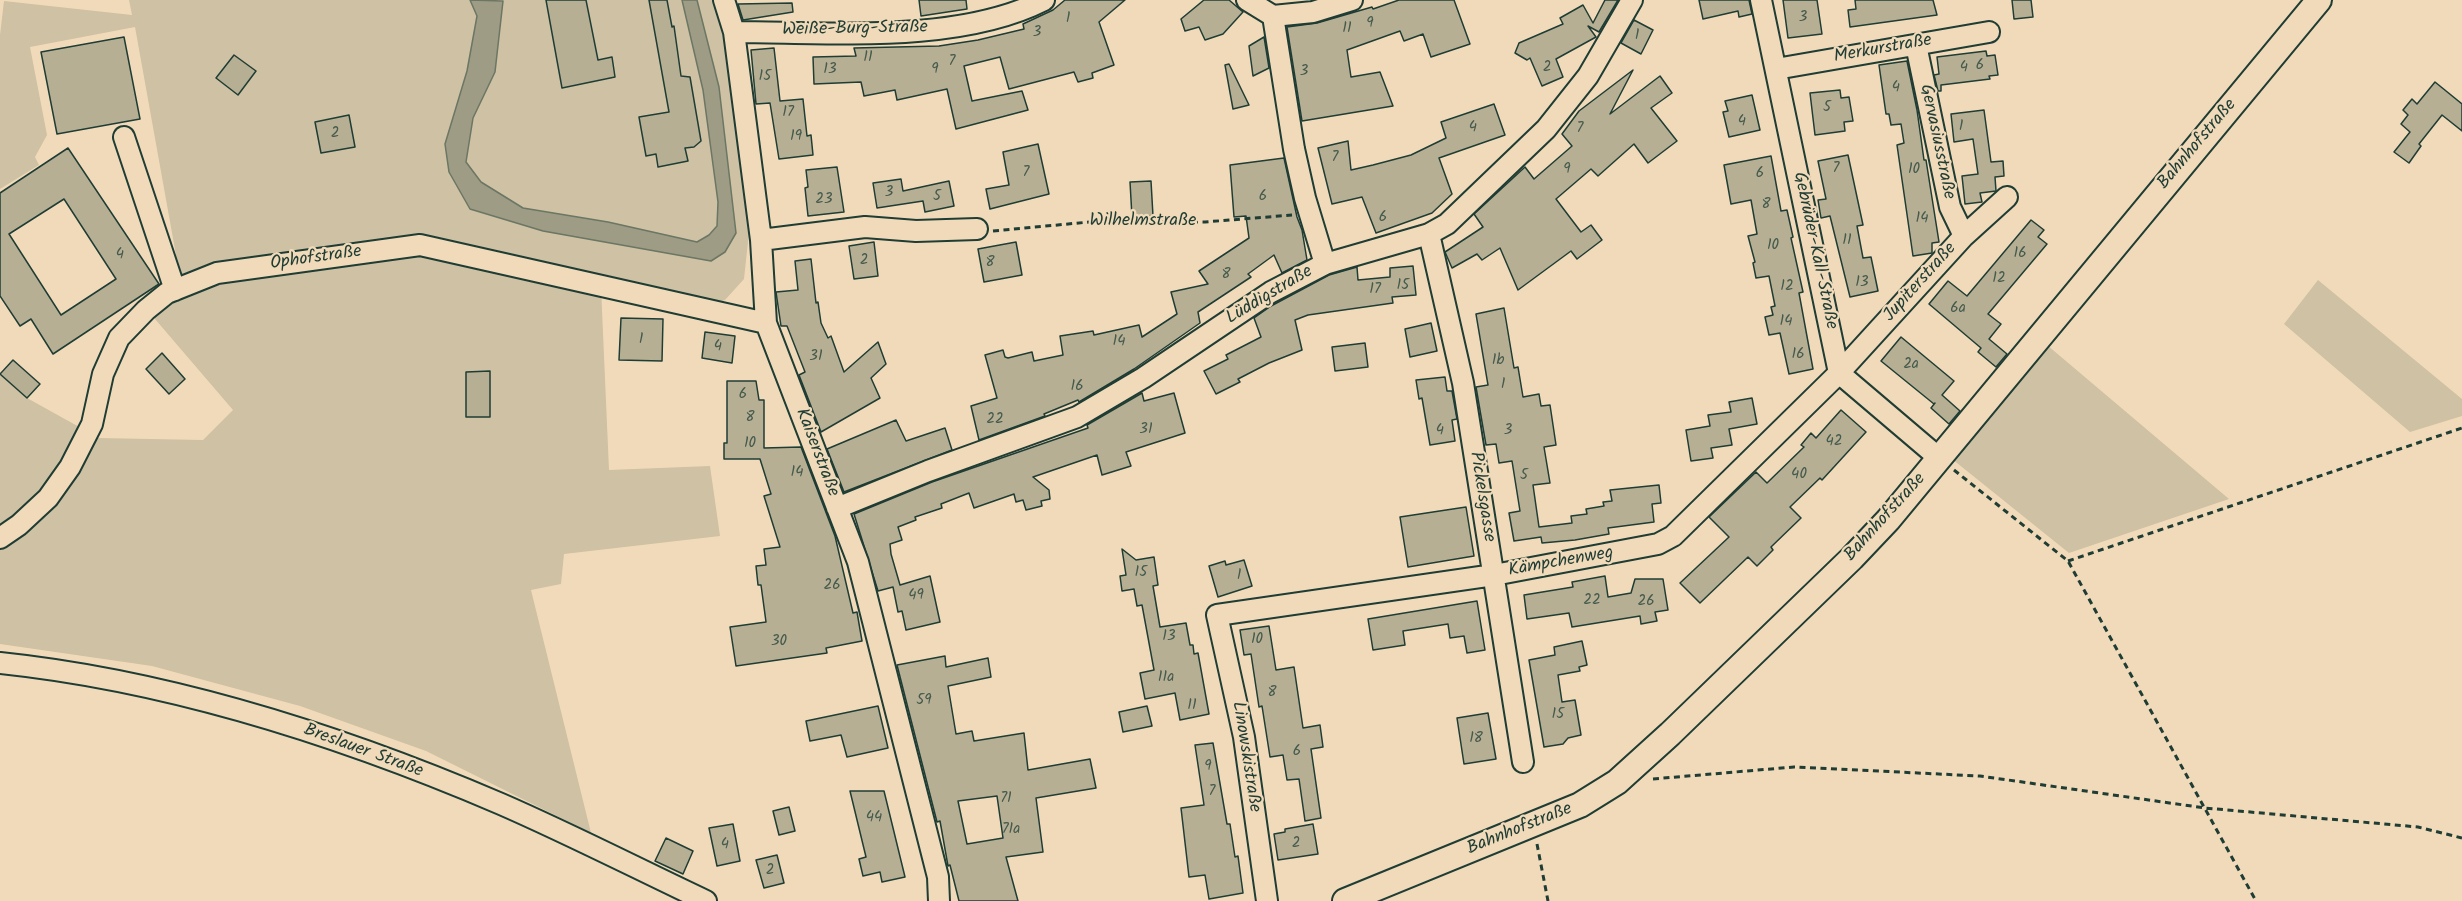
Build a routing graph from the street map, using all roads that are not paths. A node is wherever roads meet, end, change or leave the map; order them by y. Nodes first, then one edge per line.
1 (724, 0) edge
2 (1044, 0) edge
3 (1247, 0) edge
4 (1352, 0) edge
5 (1632, 0) edge
6 (1761, 0) edge
7 (2319, 0) edge
8 (1274, 16) junction
9 (734, 32) junction
10 (1989, 32) dead end
11 (1916, 45) junction
12 (1776, 69) junction
13 (124, 137) dead end
14 (2007, 197) dead end
15 (977, 229) road end
16 (1429, 234) junction
17 (1964, 236) junction
18 (760, 240) junction
19 (1325, 264) junction
20 (175, 290) junction
21 (766, 322) junction
22 (1839, 373) junction
23 (1939, 458) junction
24 (837, 508) junction
25 (0, 538) edge
26 (1494, 575) junction
27 (1217, 615) joint
28 (0, 663) edge
29 (1523, 762) dead end
30 (706, 901) edge
31 (939, 901) edge
32 (1266, 901) edge
33 (1345, 901) edge

1 - 9 street, Kaiserstraße
2 - 9 street, Weiße-Burg-Straße
3 - 8 street
4 - 8 street
5 - 16 street, Lüddigstraße
6 - 12 street, Gebrüder-Kall-Straße
7 - 23 main road, Bahnhofstraße
8 - 19 street
9 - 18 street, Kaiserstraße
10 - 11 street, Merkurstraße
11 - 12 street, Merkurstraße
11 - 17 street, Gervasiusstraße
12 - 22 street, Gebrüder-Kall-Straße
13 - 20 street
14 - 17 street, Jupiterstraße
15 - 18 street
16 - 19 street, Lüddigstraße
16 - 26 street, Pickelsgasse
17 - 22 street, Jupiterstraße
18 - 21 street, Kaiserstraße
19 - 24 street, Lüddigstraße
20 - 21 street, Ophofstraße
20 - 25 street, Ophofstraße
21 - 24 street, Kaiserstraße
22 - 23 street
22 - 26 street, Kämpchenweg
23 - 33 main road, Bahnhofstraße
24 - 31 street, Kaiserstraße
26 - 27 street, Kämpchenweg
26 - 29 street, Pickelsgasse
27 - 32 street, Linowskistraße
28 - 30 street, Breslauer Straße

